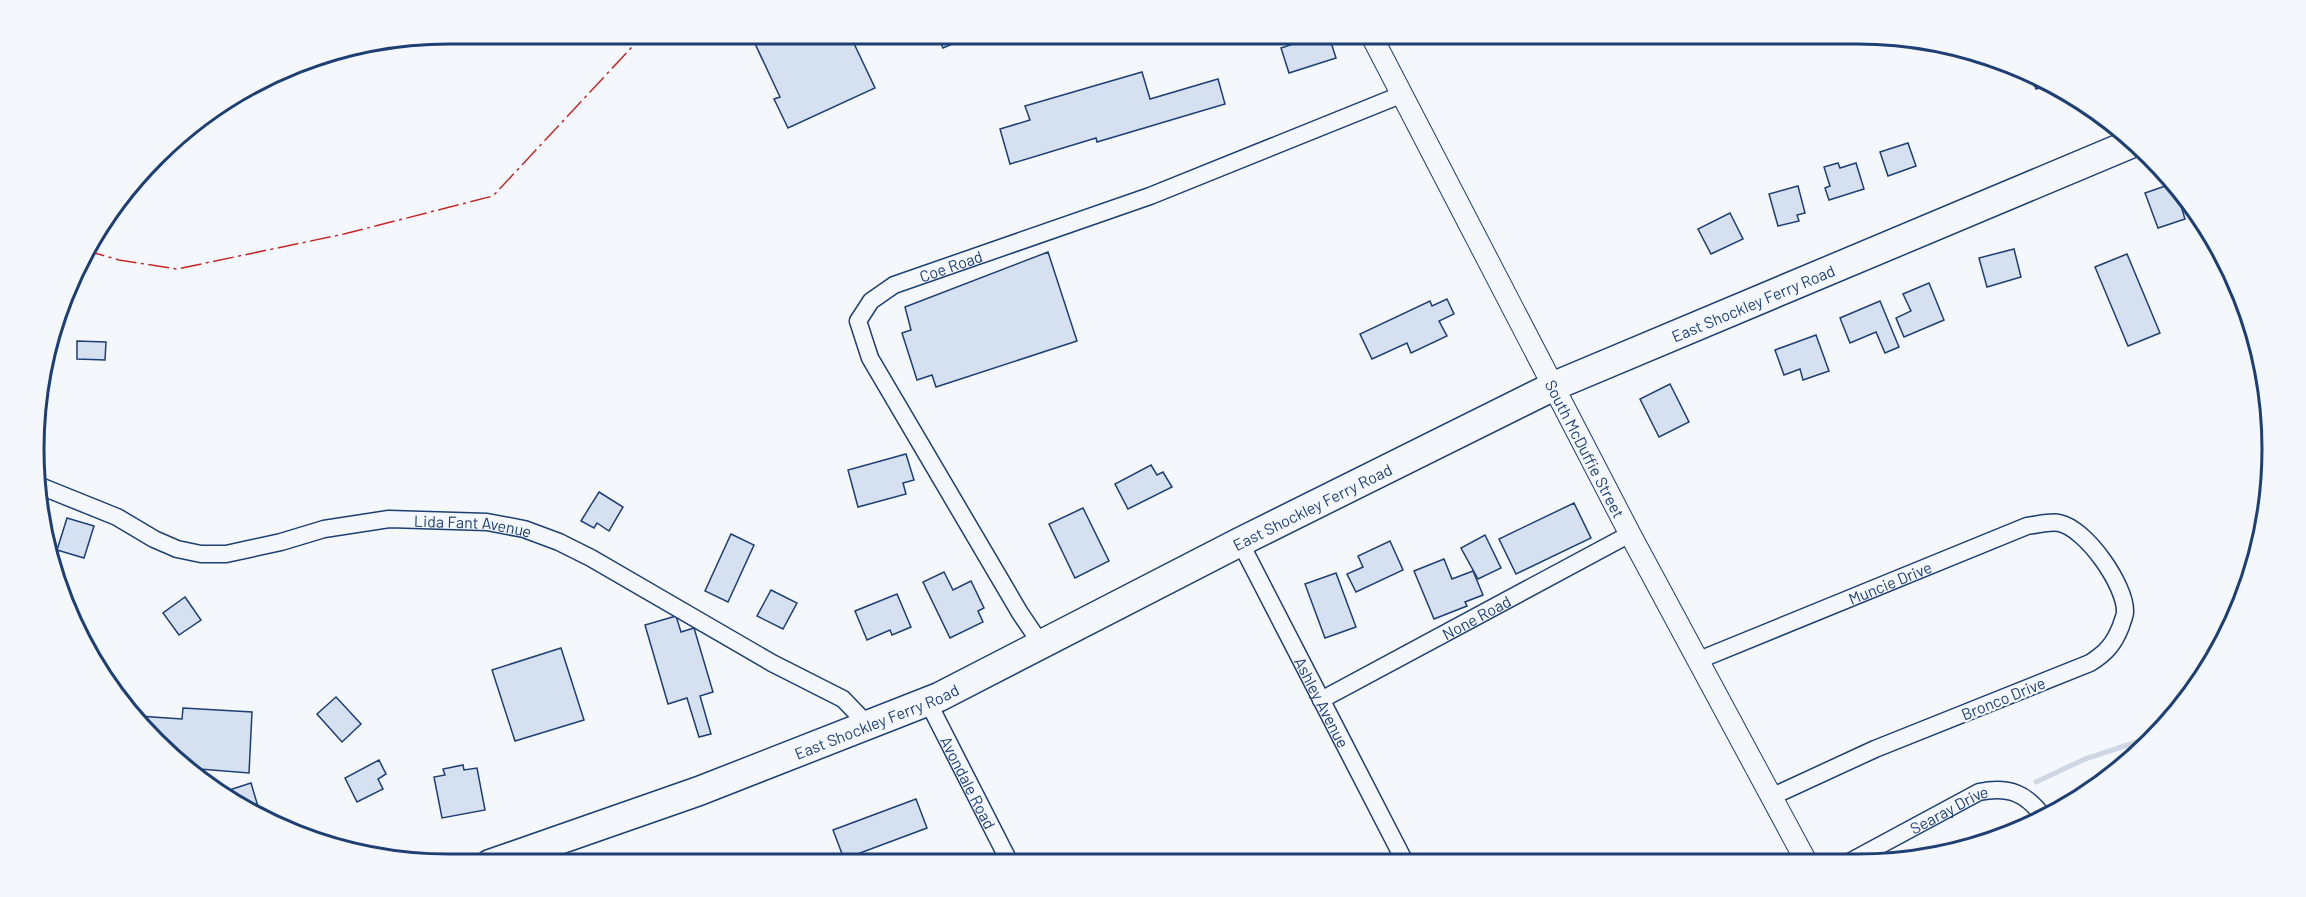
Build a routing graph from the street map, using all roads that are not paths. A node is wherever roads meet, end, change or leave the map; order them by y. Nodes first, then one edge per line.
1 (1375, 44) edge
2 (1403, 94) junction
3 (2127, 146) edge
4 (1554, 386) junction
5 (46, 488) edge
6 (1630, 534) junction
7 (2079, 534) joint
8 (1240, 542) junction
9 (1041, 644) junction
10 (1699, 660) junction
11 (1321, 700) junction
12 (928, 702) junction
13 (869, 726) junction
14 (1773, 796) junction
15 (2039, 811) edge
16 (519, 854) edge
17 (1005, 854) edge
18 (1401, 854) edge
19 (1802, 854) edge
20 (1864, 854) edge

1 - 2 street, South McDuffie Street
2 - 4 street, South McDuffie Street
2 - 9 street, Coe Road
3 - 4 highway, East Shockley Ferry Road
4 - 6 street, South McDuffie Street
4 - 8 highway, East Shockley Ferry Road
5 - 13 street, Lida Fant Avenue
6 - 10 street, South McDuffie Street
6 - 11 street, None Road
7 - 10 street, Muncie Drive
7 - 14 street, Bronco Drive
8 - 9 highway, East Shockley Ferry Road
8 - 11 street, Ashley Avenue
9 - 12 highway, East Shockley Ferry Road
10 - 14 street, South McDuffie Street
11 - 18 street, Ashley Avenue
12 - 13 highway, East Shockley Ferry Road
12 - 17 street, Avondale Road
13 - 16 highway, East Shockley Ferry Road
14 - 19 street, South McDuffie Street
15 - 20 street, Searay Drive

